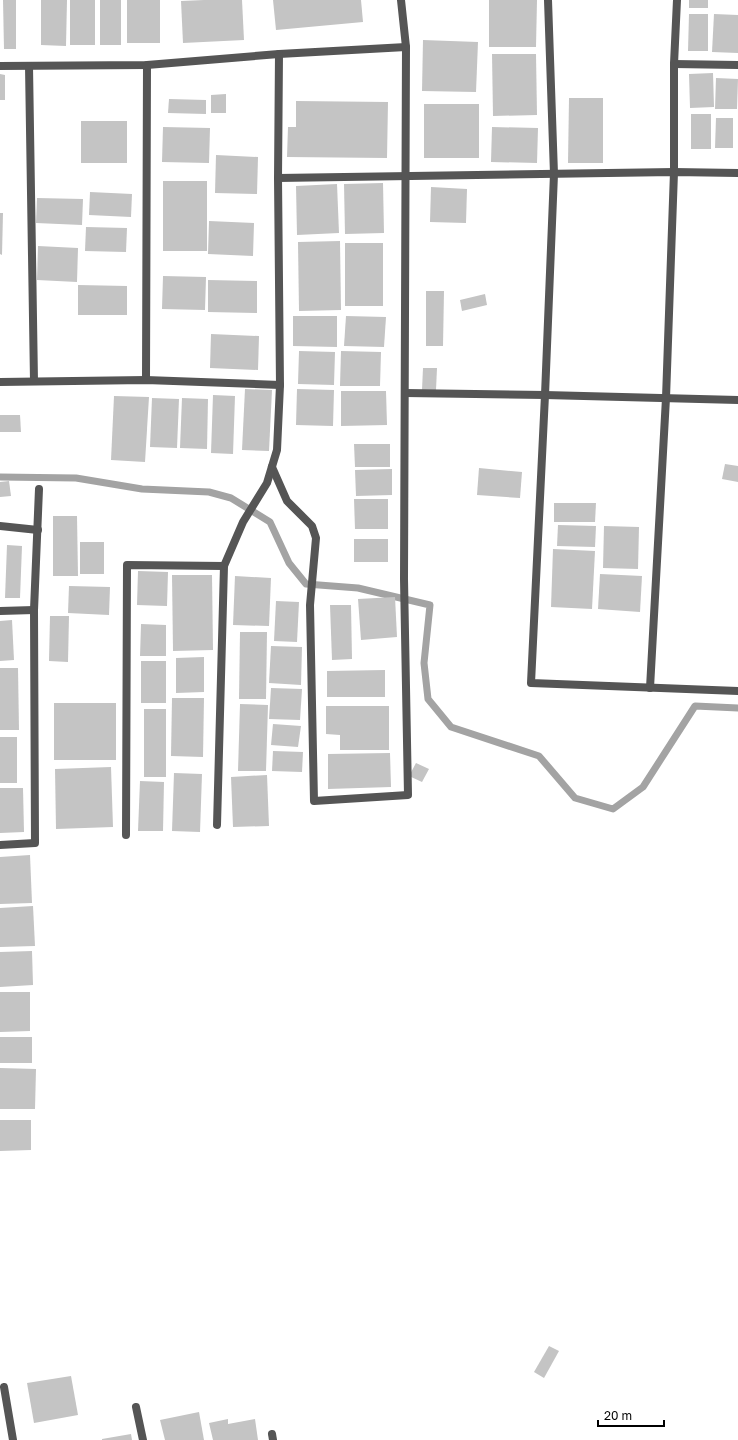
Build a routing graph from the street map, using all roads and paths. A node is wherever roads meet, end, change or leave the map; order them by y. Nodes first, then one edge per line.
1 (401, 0) edge
2 (548, 0) edge
3 (677, 0) edge
4 (406, 47) junction
5 (279, 54) junction
6 (674, 64) junction
7 (146, 65) junction
8 (738, 65) edge
9 (0, 66) edge
10 (29, 66) junction
11 (674, 172) junction
12 (738, 173) edge
13 (554, 174) junction
14 (406, 177) junction
15 (278, 178) junction
16 (34, 380) junction
17 (146, 380) junction
18 (0, 382) edge
19 (280, 385) junction
20 (404, 393) junction
21 (546, 395) junction
22 (666, 398) junction
23 (738, 400) edge
24 (272, 467) junction
25 (39, 489) dead end
26 (0, 526) edge
27 (38, 530) junction
28 (224, 566) junction
29 (0, 610) edge
30 (34, 610) junction
31 (650, 688) junction
32 (738, 691) edge
33 (217, 825) dead end
34 (126, 834) dead end
35 (0, 845) edge
36 (4, 1387) dead end
37 (136, 1408) dead end
38 (13, 1440) edge
39 (143, 1440) edge

1 - 4 street
2 - 13 street
3 - 6 street
4 - 5 street
4 - 14 street
5 - 7 street
5 - 15 street
6 - 8 street
6 - 11 street
7 - 10 street
7 - 17 street
9 - 10 street
10 - 16 street
11 - 12 street
11 - 13 street
11 - 22 street
13 - 14 street
13 - 21 street
14 - 15 street
14 - 20 street
15 - 19 street
16 - 17 street
16 - 18 street
17 - 19 street
19 - 24 street
20 - 21 street
20 - 24 street
21 - 22 street
21 - 31 street
22 - 23 street
22 - 31 street
24 - 28 street
25 - 27 street
26 - 27 street
27 - 30 street
28 - 33 street
28 - 34 street
29 - 30 street
30 - 35 street
31 - 32 street
36 - 38 street
37 - 39 street

